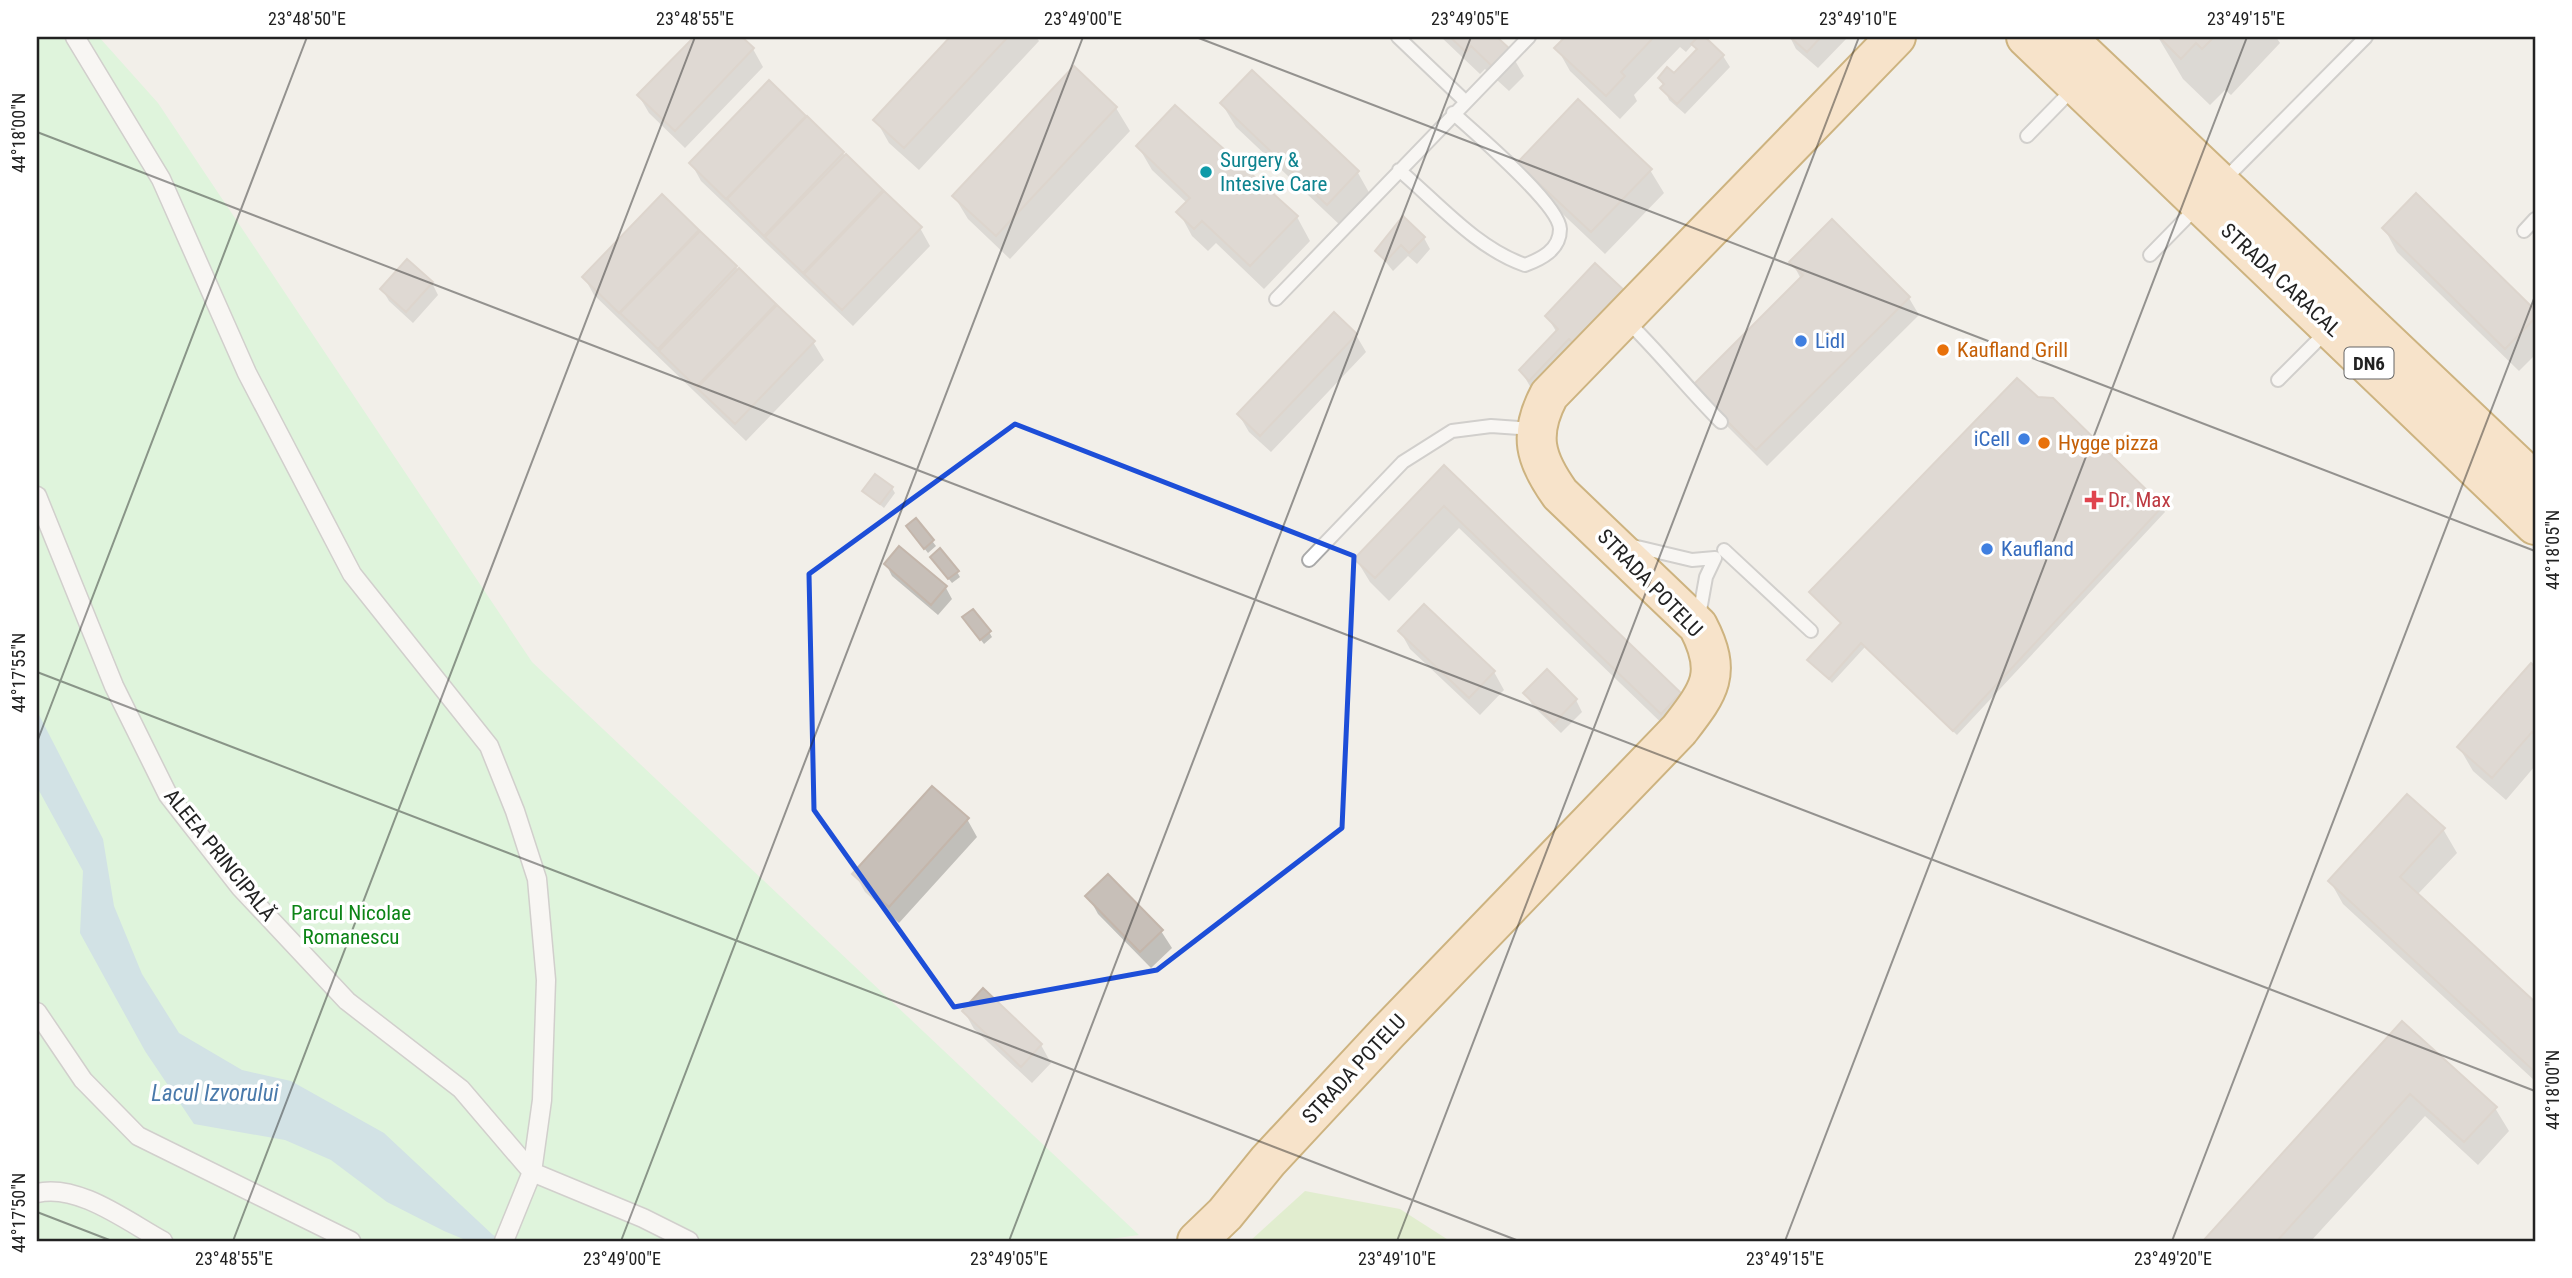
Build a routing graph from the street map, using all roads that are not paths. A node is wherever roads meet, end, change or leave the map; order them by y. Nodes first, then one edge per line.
1 (75, 37) edge
2 (1398, 37) edge
3 (1529, 37) edge
4 (1927, 37) edge
5 (2026, 37) edge
6 (2066, 37) edge
7 (2366, 37) edge
8 (1890, 46) edge
9 (2076, 85) junction
10 (1465, 101) junction
11 (1453, 113) junction
12 (2027, 136) dead end
13 (1399, 170) junction
14 (2211, 193) junction
15 (2535, 219) edge
16 (2524, 231) dead end
17 (2150, 255) dead end
18 (1276, 299) dead end
19 (1625, 318) junction
20 (2331, 327) junction
21 (2278, 380) dead end
22 (1721, 422) dead end
23 (1537, 429) junction
24 (2535, 482) edge
25 (37, 496) edge
26 (2535, 525) edge
27 (1595, 527) junction
28 (1724, 550) dead end
29 (1309, 560) dead end
30 (1698, 626) junction
31 (1811, 631) dead end
32 (37, 1012) edge
33 (532, 1172) junction
34 (37, 1193) edge
35 (507, 1235) edge
36 (163, 1241) edge
37 (351, 1241) edge
38 (689, 1241) edge
39 (1197, 1241) edge

1 - 33 street
2 - 10 lane
3 - 10 lane
4 - 8 main road
5 - 9 main road, STRADA CARACAL / DN6
6 - 14 main road, STRADA CARACAL / DN6
7 - 14 lane
8 - 19 main road, STRADA POTELU
9 - 12 lane
9 - 14 main road, STRADA CARACAL / DN6
10 - 11 lane
11 - 13 lane
11 - 13 lane
13 - 18 lane
14 - 17 lane
14 - 20 main road, STRADA CARACAL / DN6
14 - 24 main road, STRADA CARACAL / DN6
15 - 16 lane
19 - 22 lane
19 - 23 main road, STRADA POTELU
20 - 21 lane
20 - 26 main road, STRADA CARACAL / DN6
23 - 27 main road, STRADA POTELU
23 - 29 lane
25 - 33 street, ALEEA PRINCIPALĂ
27 - 30 main road, STRADA POTELU
27 - 30 lane
28 - 31 lane
30 - 39 main road, STRADA POTELU
32 - 37 street
33 - 35 street
33 - 38 street
34 - 36 street

